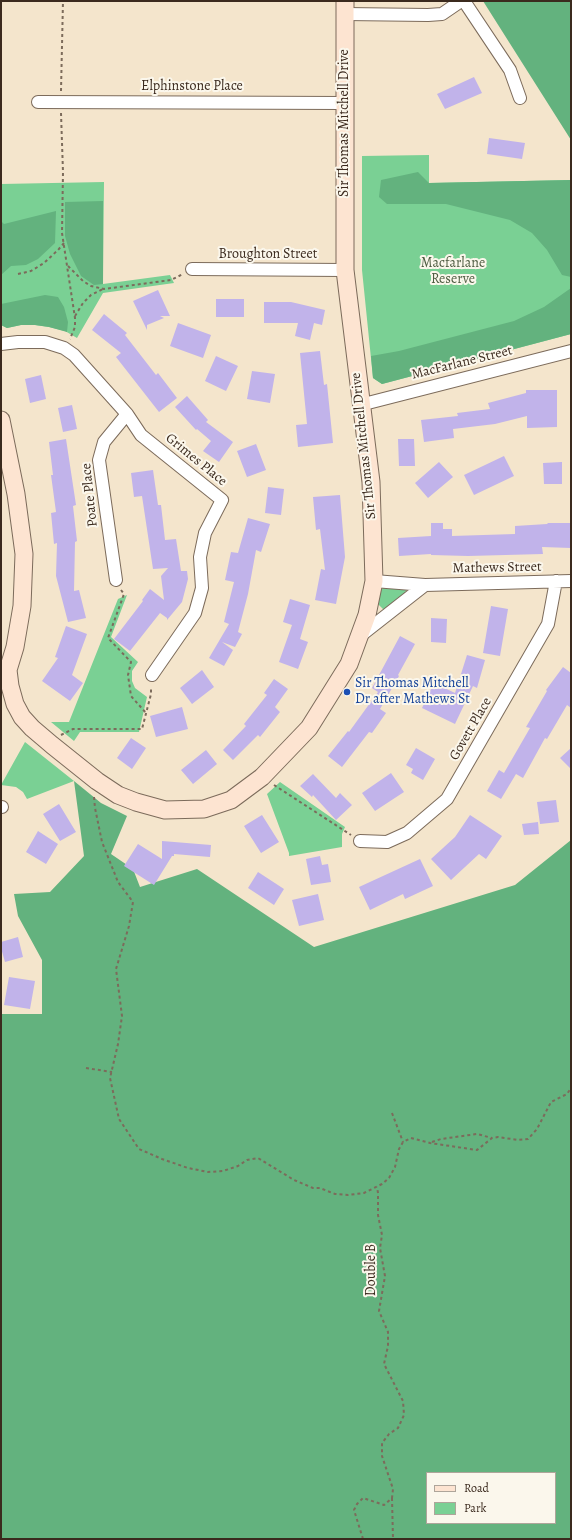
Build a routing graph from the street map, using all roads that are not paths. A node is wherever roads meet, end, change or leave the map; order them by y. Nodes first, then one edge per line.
1 (461, 1) edge
2 (464, 1) edge
3 (345, 8) edge
4 (520, 98) dead end
5 (38, 102) dead end
6 (345, 103) junction
7 (192, 269) road end
8 (345, 270) junction
9 (1, 344) edge
10 (571, 351) edge
11 (360, 405) junction
12 (127, 414) junction
13 (1, 420) edge
14 (116, 580) road end
15 (374, 581) junction
16 (556, 581) junction
17 (571, 581) edge
18 (425, 585) junction
19 (359, 636) junction
20 (152, 675) road end
21 (360, 841) road end

1 - 3 street
2 - 4 street
3 - 6 street, Sir Thomas Mitchell Drive
5 - 6 street, Elphinstone Place
6 - 8 street, Sir Thomas Mitchell Drive
7 - 8 street, Broughton Street
8 - 11 street, Sir Thomas Mitchell Drive
9 - 12 street, Grimes Place
10 - 11 street, MacFarlane Street
11 - 15 street, Sir Thomas Mitchell Drive
12 - 14 street, Poate Place
12 - 20 street, Grimes Place
13 - 19 street, Sir Thomas Mitchell Drive
15 - 18 street, Mathews Street
15 - 19 street, Sir Thomas Mitchell Drive
16 - 17 street, Mathews Street
16 - 18 street, Mathews Street
16 - 21 street, Govett Place
18 - 19 street

